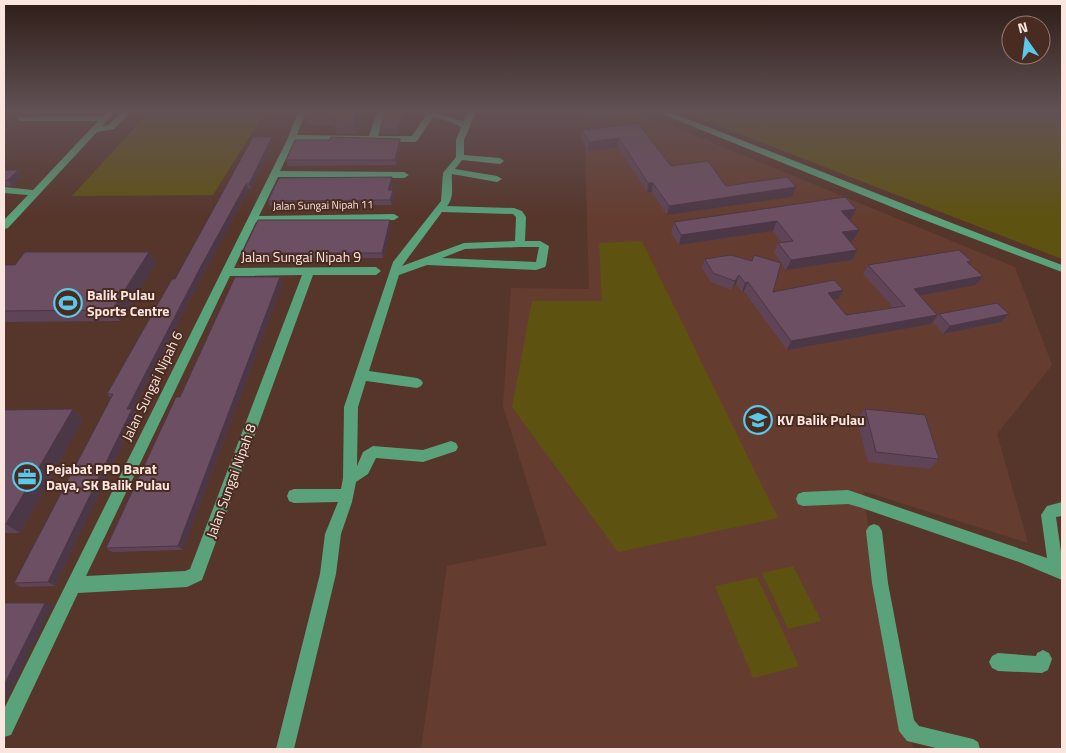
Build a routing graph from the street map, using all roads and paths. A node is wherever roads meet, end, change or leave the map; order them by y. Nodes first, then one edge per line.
1 (78, 147) edge
2 (287, 147) edge
3 (460, 147) edge
4 (753, 147) edge
5 (460, 157) junction
6 (500, 161) dead end
7 (450, 171) junction
8 (274, 174) junction
9 (404, 175) dead end
10 (497, 179) dead end
11 (4, 190) edge
12 (35, 193) junction
13 (442, 209) junction
14 (394, 217) dead end
15 (252, 219) junction
16 (4, 226) edge
17 (520, 244) junction
18 (424, 261) junction
19 (1062, 269) edge
20 (376, 271) dead end
21 (226, 272) junction
22 (309, 272) junction
23 (395, 274) junction
24 (361, 375) junction
25 (417, 384) dead end
26 (451, 448) dead end
27 (350, 478) junction
28 (346, 495) junction
29 (294, 496) dead end
30 (803, 499) dead end
31 (1062, 509) edge
32 (874, 531) dead end
33 (1059, 571) edge
34 (73, 585) junction
35 (1043, 659) dead end
36 (998, 662) dead end
37 (4, 728) edge
38 (285, 749) edge
39 (971, 749) edge

1 - 12 street
2 - 8 street, Jalan Sungai Nipah 6
3 - 5 street
4 - 19 street
5 - 6 street
5 - 7 street
7 - 10 street
7 - 13 street
8 - 9 street
8 - 15 street, Jalan Sungai Nipah 6
11 - 12 street
12 - 16 street
13 - 17 street
13 - 23 street
14 - 15 street, Jalan Sungai Nipah 11
15 - 21 street, Jalan Sungai Nipah 6
17 - 18 street
17 - 18 street
18 - 23 street
20 - 22 street, Jalan Sungai Nipah 9
21 - 22 street, Jalan Sungai Nipah 9
21 - 34 street, Jalan Sungai Nipah 6
22 - 34 street, Jalan Sungai Nipah 8
23 - 24 street
24 - 25 street
24 - 27 street
26 - 27 street
27 - 28 street
28 - 29 street
28 - 38 street
30 - 33 street
31 - 33 street
32 - 39 street
34 - 37 street, Jalan Sungai Nipah 6
35 - 36 street

